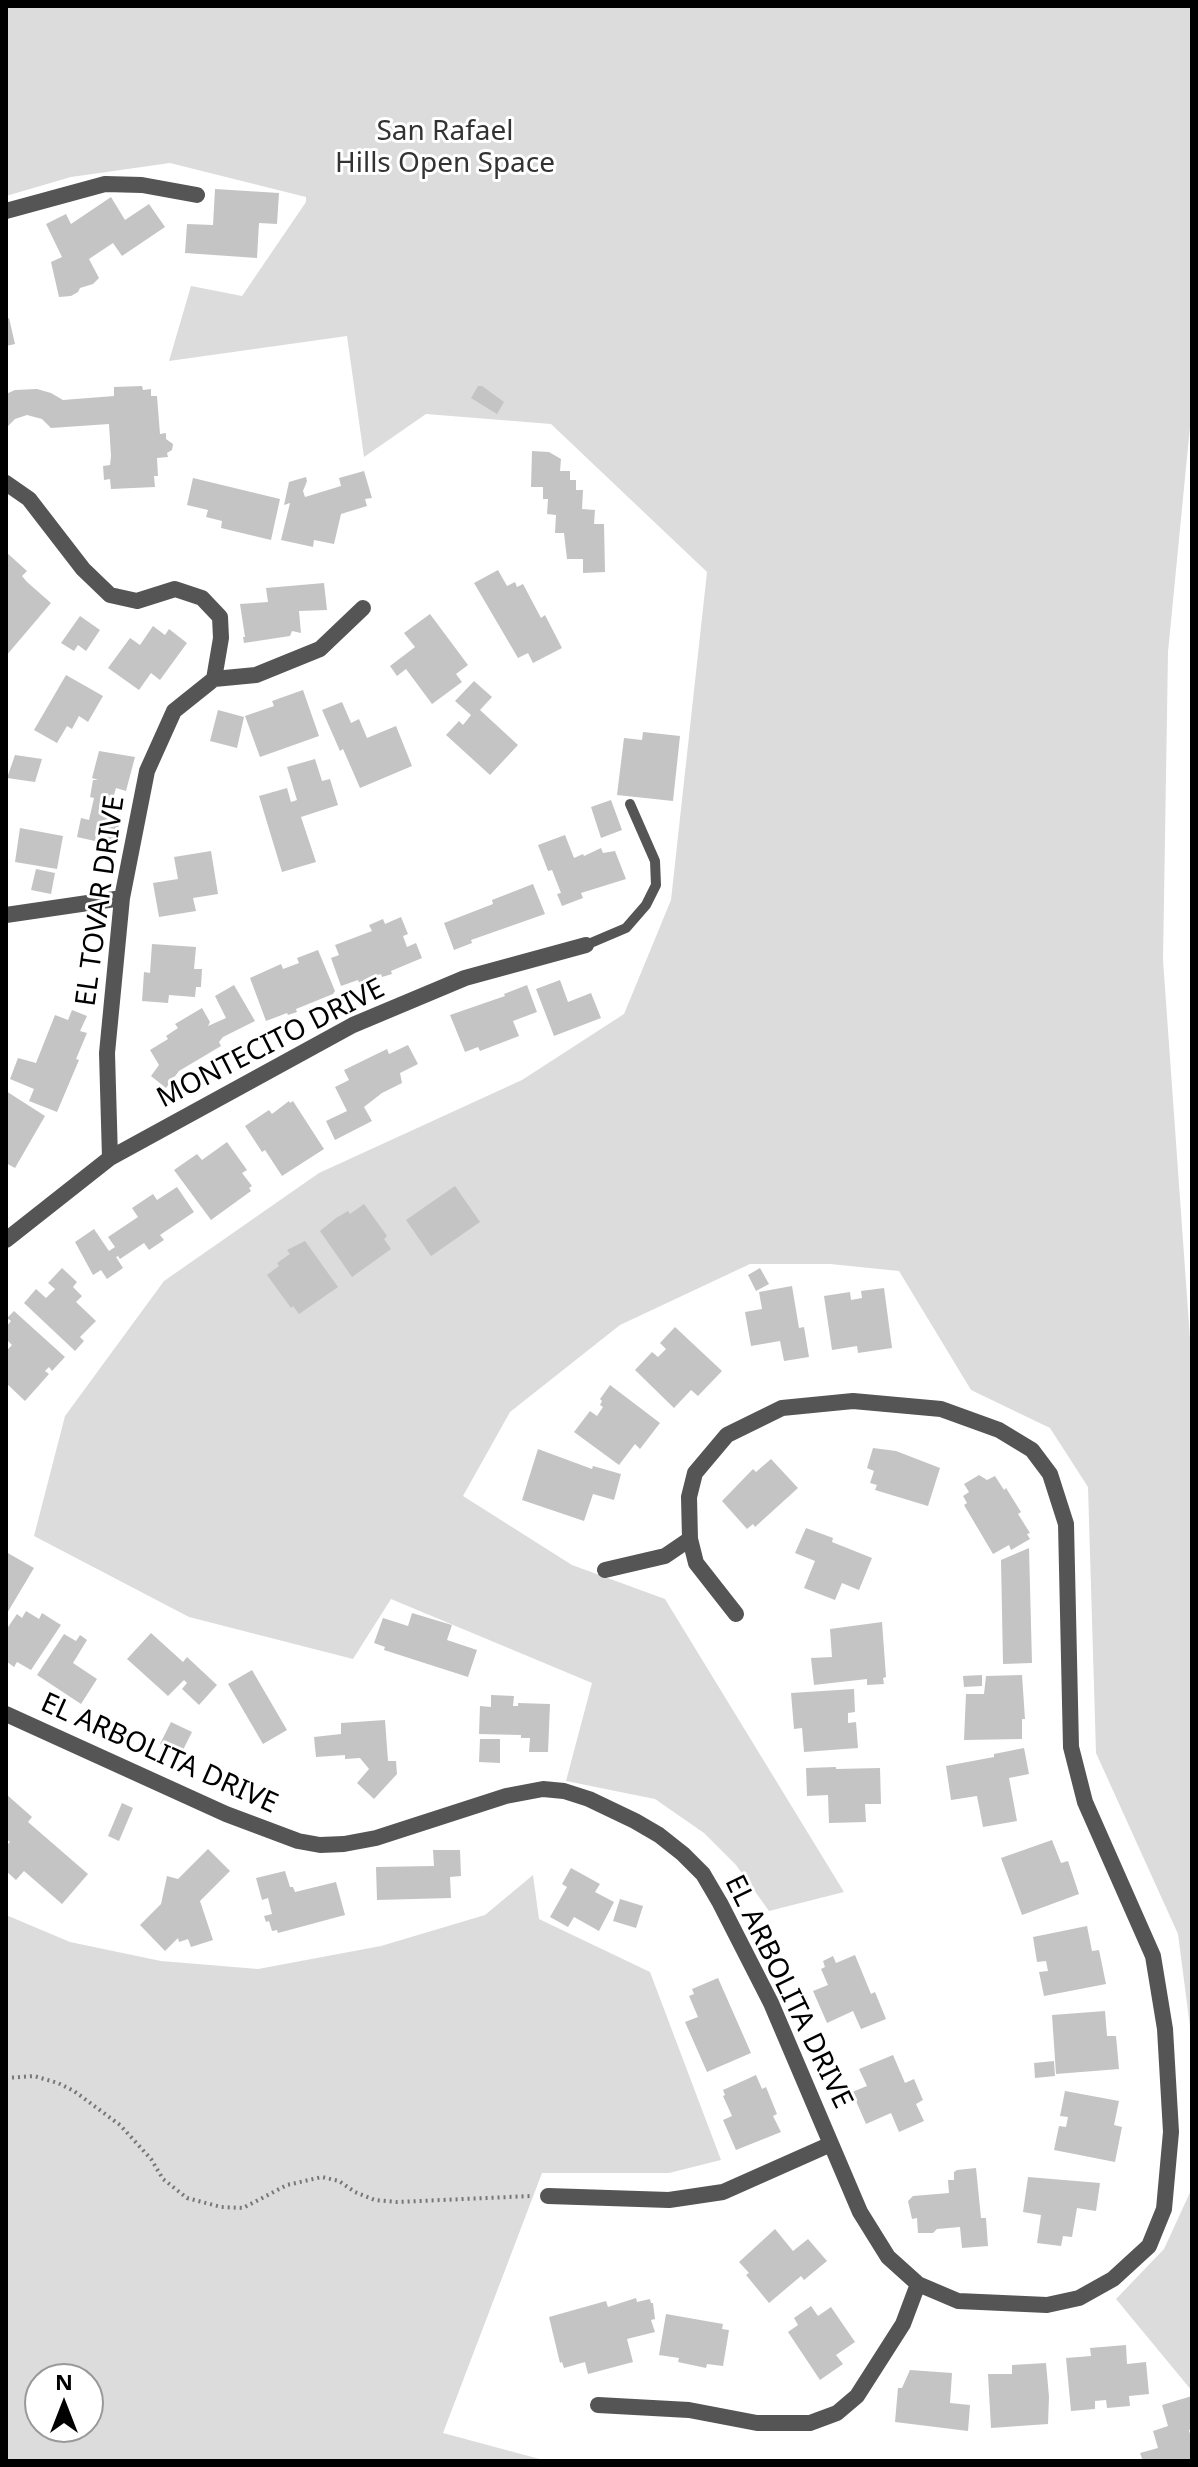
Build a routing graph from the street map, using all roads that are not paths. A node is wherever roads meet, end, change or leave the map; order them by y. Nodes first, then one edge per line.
1 (197, 195) dead end
2 (6, 211) edge
3 (6, 483) edge
4 (363, 608) dead end
5 (214, 679) junction
6 (630, 804) dead end
7 (122, 898) junction
8 (6, 915) edge
9 (586, 945) joint
10 (110, 1158) junction
11 (6, 1240) edge
12 (690, 1539) junction
13 (605, 1570) dead end
14 (736, 1614) dead end
15 (6, 1714) edge
16 (831, 2144) junction
17 (548, 2196) road end
18 (918, 2284) junction
19 (598, 2405) dead end

1 - 2 street
3 - 5 street
4 - 5 street
5 - 7 street, EL TOVAR DRIVE
6 - 9 lane
7 - 8 street
7 - 10 street, EL TOVAR DRIVE
9 - 10 street, MONTECITO DRIVE
10 - 11 street, MONTECITO DRIVE
12 - 13 street
12 - 14 street
12 - 18 street
15 - 16 street, EL ARBOLITA DRIVE
16 - 17 street
16 - 18 street, EL ARBOLITA DRIVE
18 - 19 street

